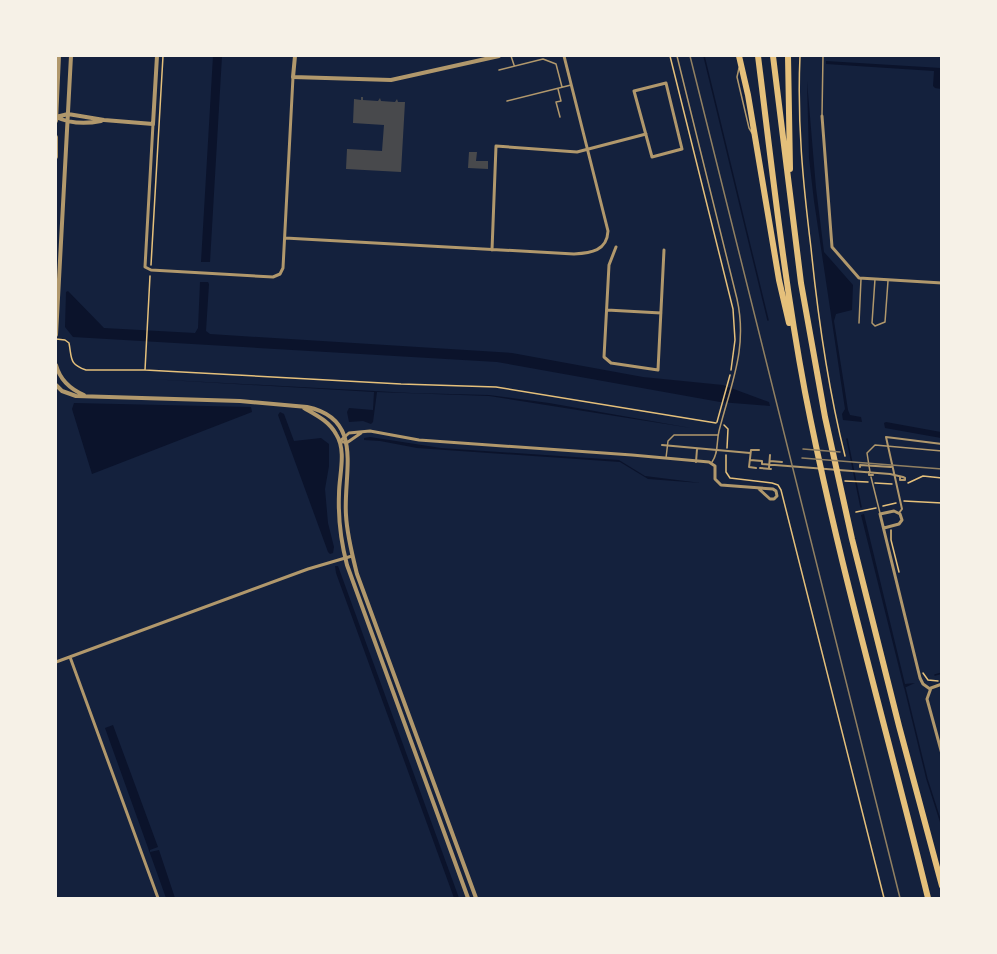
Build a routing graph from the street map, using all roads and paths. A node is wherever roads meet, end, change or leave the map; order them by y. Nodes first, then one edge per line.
1 (59, 56) edge
2 (70, 56) edge
3 (157, 56) edge
4 (163, 56) edge
5 (295, 56) edge
6 (498, 56) edge
7 (511, 56) edge
8 (564, 56) edge
9 (670, 56) edge
10 (677, 56) edge
11 (739, 56) edge
12 (758, 56) edge
13 (773, 56) edge
14 (788, 56) edge
15 (800, 56) edge
16 (822, 56) edge
17 (514, 66) junction
18 (500, 70) dead end
19 (293, 77) junction
20 (571, 85) junction
21 (562, 87) junction
22 (558, 88) junction
23 (56, 98) edge
24 (507, 101) dead end
25 (68, 114) junction
26 (822, 116) joint
27 (560, 117) dead end
28 (56, 119) edge
29 (104, 120) junction
30 (68, 122) junction
31 (153, 124) junction
32 (646, 134) junction
33 (56, 137) edge
34 (587, 149) junction
35 (56, 157) edge
36 (791, 206) junction
37 (285, 238) junction
38 (616, 247) dead end
39 (492, 250) junction
40 (664, 250) dead end
41 (151, 270) junction
42 (861, 278) junction
43 (875, 279) junction
44 (888, 280) junction
45 (942, 283) edge
46 (607, 310) junction
47 (661, 313) junction
48 (859, 323) dead end
49 (56, 326) edge
50 (56, 337) edge
51 (56, 364) edge
52 (145, 370) junction
53 (56, 385) edge
54 (806, 394) junction
55 (86, 396) junction
56 (303, 407) junction
57 (727, 427) dead end
58 (363, 432) junction
59 (344, 435) junction
60 (718, 435) junction
61 (340, 441) junction
62 (348, 442) junction
63 (942, 444) edge
64 (662, 445) dead end
65 (667, 445) junction
66 (887, 445) junction
67 (697, 448) junction
68 (759, 450) dead end
69 (717, 451) junction
70 (942, 451) edge
71 (727, 452) junction
72 (750, 453) junction
73 (770, 455) dead end
74 (783, 456) dead end
75 (844, 456) dead end
76 (666, 459) junction
77 (750, 460) junction
78 (757, 461) junction
79 (770, 461) junction
80 (696, 462) junction
81 (711, 463) junction
82 (782, 464) junction
83 (788, 466) junction
84 (869, 466) junction
85 (860, 467) dead end
86 (892, 467) junction
87 (757, 468) junction
88 (821, 469) junction
89 (786, 470) dead end
90 (869, 472) junction
91 (873, 475) dead end
92 (893, 477) junction
93 (942, 478) edge
94 (820, 479) dead end
95 (841, 480) dead end
96 (897, 484) dead end
97 (904, 484) dead end
98 (759, 489) junction
99 (900, 513) junction
100 (880, 514) junction
101 (890, 526) junction
102 (884, 528) junction
103 (352, 556) junction
104 (345, 557) junction
105 (899, 573) dead end
106 (70, 657) junction
107 (56, 662) edge
108 (923, 673) dead end
109 (940, 684) edge
110 (930, 689) junction
111 (942, 754) edge
112 (942, 886) edge
113 (158, 898) edge
114 (468, 898) edge
115 (476, 898) edge
116 (884, 898) edge
117 (928, 898) edge

1 - 23 street
2 - 25 street
3 - 31 street
4 - 41 path
5 - 19 street
6 - 19 street
7 - 17 lane
8 - 20 street
9 - 52 path
10 - 60 lane
11 - 54 highway
12 - 54 highway
13 - 36 highway
14 - 36 highway
15 - 75 path
16 - 26 lane
17 - 18 lane
17 - 21 lane
19 - 37 street
20 - 21 lane
20 - 34 street
21 - 22 lane
22 - 24 lane
22 - 27 lane
23 - 28 street
25 - 28 street
25 - 29 street
25 - 30 street
26 - 42 street
28 - 30 street
29 - 30 street
29 - 31 street
30 - 49 street
31 - 41 street
32 - 32 street
32 - 34 street
33 - 35 street
34 - 39 street
34 - 39 street
36 - 112 highway
37 - 39 street
37 - 41 street
38 - 46 street
40 - 47 street
41 - 52 path
42 - 43 street
42 - 48 lane
43 - 44 street
43 - 44 lane
44 - 45 street
46 - 47 street
46 - 47 street
49 - 50 street
50 - 52 path
51 - 55 street
53 - 55 street
54 - 117 highway
55 - 56 street
56 - 59 street
56 - 61 street
57 - 71 path
58 - 59 street
58 - 62 street
58 - 76 street
59 - 61 street
59 - 62 street
60 - 65 lane
60 - 69 lane
61 - 62 street
61 - 104 street
62 - 103 street
63 - 66 street
64 - 65 street
65 - 67 street
65 - 76 lane
66 - 70 lane
66 - 84 lane
66 - 86 street
67 - 69 street
67 - 80 street
68 - 72 street
69 - 71 street
69 - 81 lane
71 - 72 street
71 - 116 path
72 - 77 street
73 - 79 street
74 - 82 street
76 - 80 street
77 - 78 street
77 - 87 street
78 - 82 street
78 - 87 street
79 - 82 street
79 - 87 street
80 - 81 street
81 - 98 street
82 - 83 street
83 - 88 street
83 - 89 street
84 - 85 street
84 - 86 street
84 - 100 lane
86 - 92 street
88 - 90 street
88 - 94 street
90 - 91 street
90 - 92 street
92 - 99 street
93 - 97 path
95 - 96 path
98 - 98 street
99 - 100 street
99 - 101 street
100 - 102 street
101 - 102 street
101 - 105 path
102 - 110 street
103 - 104 street
103 - 115 street
104 - 106 street
104 - 114 street
106 - 107 street
106 - 113 street
108 - 109 path
109 - 110 street
110 - 111 street

